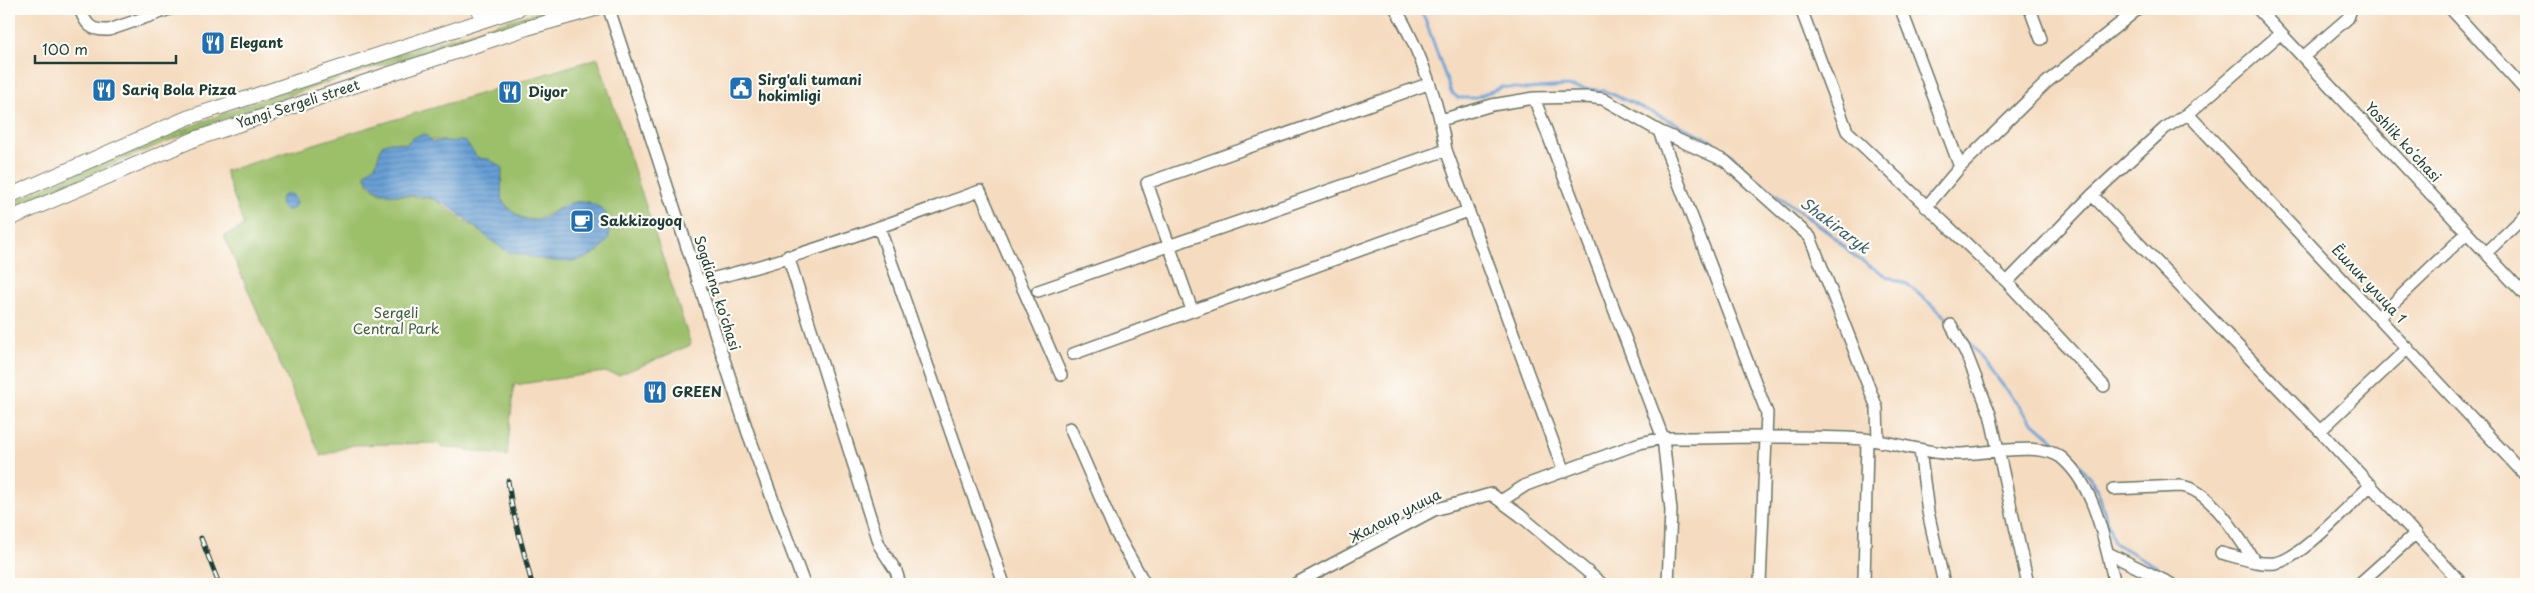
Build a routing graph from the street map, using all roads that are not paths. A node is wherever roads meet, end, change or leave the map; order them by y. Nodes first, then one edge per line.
1 (80, 9) edge
2 (170, 9) edge
3 (518, 9) edge
4 (595, 9) edge
5 (609, 9) edge
6 (1396, 9) edge
7 (1800, 9) edge
8 (1902, 9) edge
9 (2030, 9) edge
10 (2138, 9) edge
11 (2258, 9) edge
12 (2351, 9) edge
13 (2451, 9) edge
14 (480, 14) edge
15 (2280, 34) junction
16 (2041, 39) dead end
17 (2303, 57) junction
18 (1428, 84) junction
19 (2526, 91) edge
20 (1534, 98) junction
21 (2188, 114) junction
22 (1441, 120) junction
23 (1659, 131) junction
24 (1446, 150) junction
25 (1960, 167) junction
26 (2092, 195) junction
27 (9, 196) edge
28 (1926, 207) junction
29 (1468, 211) junction
30 (2526, 216) edge
31 (9, 219) edge
32 (880, 227) junction
33 (2467, 233) junction
34 (1169, 245) junction
35 (2486, 253) junction
36 (788, 256) junction
37 (698, 282) junction
38 (2007, 282) junction
39 (1038, 291) dead end
40 (2526, 296) edge
41 (1192, 310) junction
42 (2379, 317) junction
43 (1951, 325) dead end
44 (2408, 348) junction
45 (1073, 354) dead end
46 (1061, 375) dead end
47 (2104, 386) dead end
48 (1070, 428) dead end
49 (2320, 431) junction
50 (1766, 437) junction
51 (1663, 438) junction
52 (1872, 441) junction
53 (1920, 450) junction
54 (1998, 452) junction
55 (1564, 472) junction
56 (2526, 476) edge
57 (2370, 485) junction
58 (2113, 489) dead end
59 (1500, 501) junction
60 (2416, 533) junction
61 (2108, 553) junction
62 (2221, 553) dead end
63 (2255, 562) junction
64 (804, 584) edge
65 (900, 584) edge
66 (1004, 584) edge
67 (1145, 584) edge
68 (1295, 584) edge
69 (1602, 584) edge
70 (1668, 584) edge
71 (1760, 584) edge
72 (1864, 584) edge
73 (1944, 584) edge
74 (2028, 584) edge
75 (2115, 584) edge
76 (2172, 584) edge
77 (2359, 584) edge
78 (2462, 584) edge

1 - 2 street
3 - 14 main road, Yangi Sergeli street
4 - 31 main road, Yangi Sergeli street
5 - 37 street, Sogdiana ko'chasi
6 - 18 street
7 - 28 street
8 - 25 street
9 - 16 street
10 - 25 street
11 - 15 street, Yoshlik koʻchasi
12 - 17 street
13 - 19 street
14 - 27 main road, Yangi Sergeli street
15 - 17 street, Yoshlik koʻchasi
15 - 21 street
17 - 33 street, Yoshlik koʻchasi
18 - 22 street
18 - 34 street
20 - 22 street
20 - 23 street
20 - 51 street
21 - 26 street
21 - 42 street, Ёшлик улица 1
22 - 24 street
23 - 50 street
23 - 52 street
24 - 29 street
24 - 34 street
25 - 28 street
26 - 38 street
26 - 49 street
28 - 38 street
29 - 41 street
29 - 55 street
30 - 35 street
32 - 36 street
32 - 46 street
32 - 66 street
33 - 35 street, Yoshlik koʻchasi
33 - 42 street
34 - 39 street
34 - 41 street
35 - 40 street, Yoshlik koʻchasi
36 - 37 street
36 - 65 street
37 - 64 street, Sogdiana ko'chasi
38 - 47 street
41 - 45 street
42 - 44 street, Ёшлик улица 1
43 - 54 street
44 - 49 street
44 - 56 street, Ёшлик улица 1
48 - 67 street
49 - 57 street
50 - 51 street
50 - 52 street
50 - 71 street
51 - 55 street
51 - 70 street
52 - 53 street
52 - 72 street
53 - 54 street
53 - 73 street
54 - 61 street
54 - 74 street
55 - 59 street
57 - 60 street
57 - 63 street
58 - 63 street
59 - 68 street, Жалоир улица
59 - 69 street
60 - 77 street
60 - 78 street
61 - 75 street
61 - 76 street
62 - 63 street

